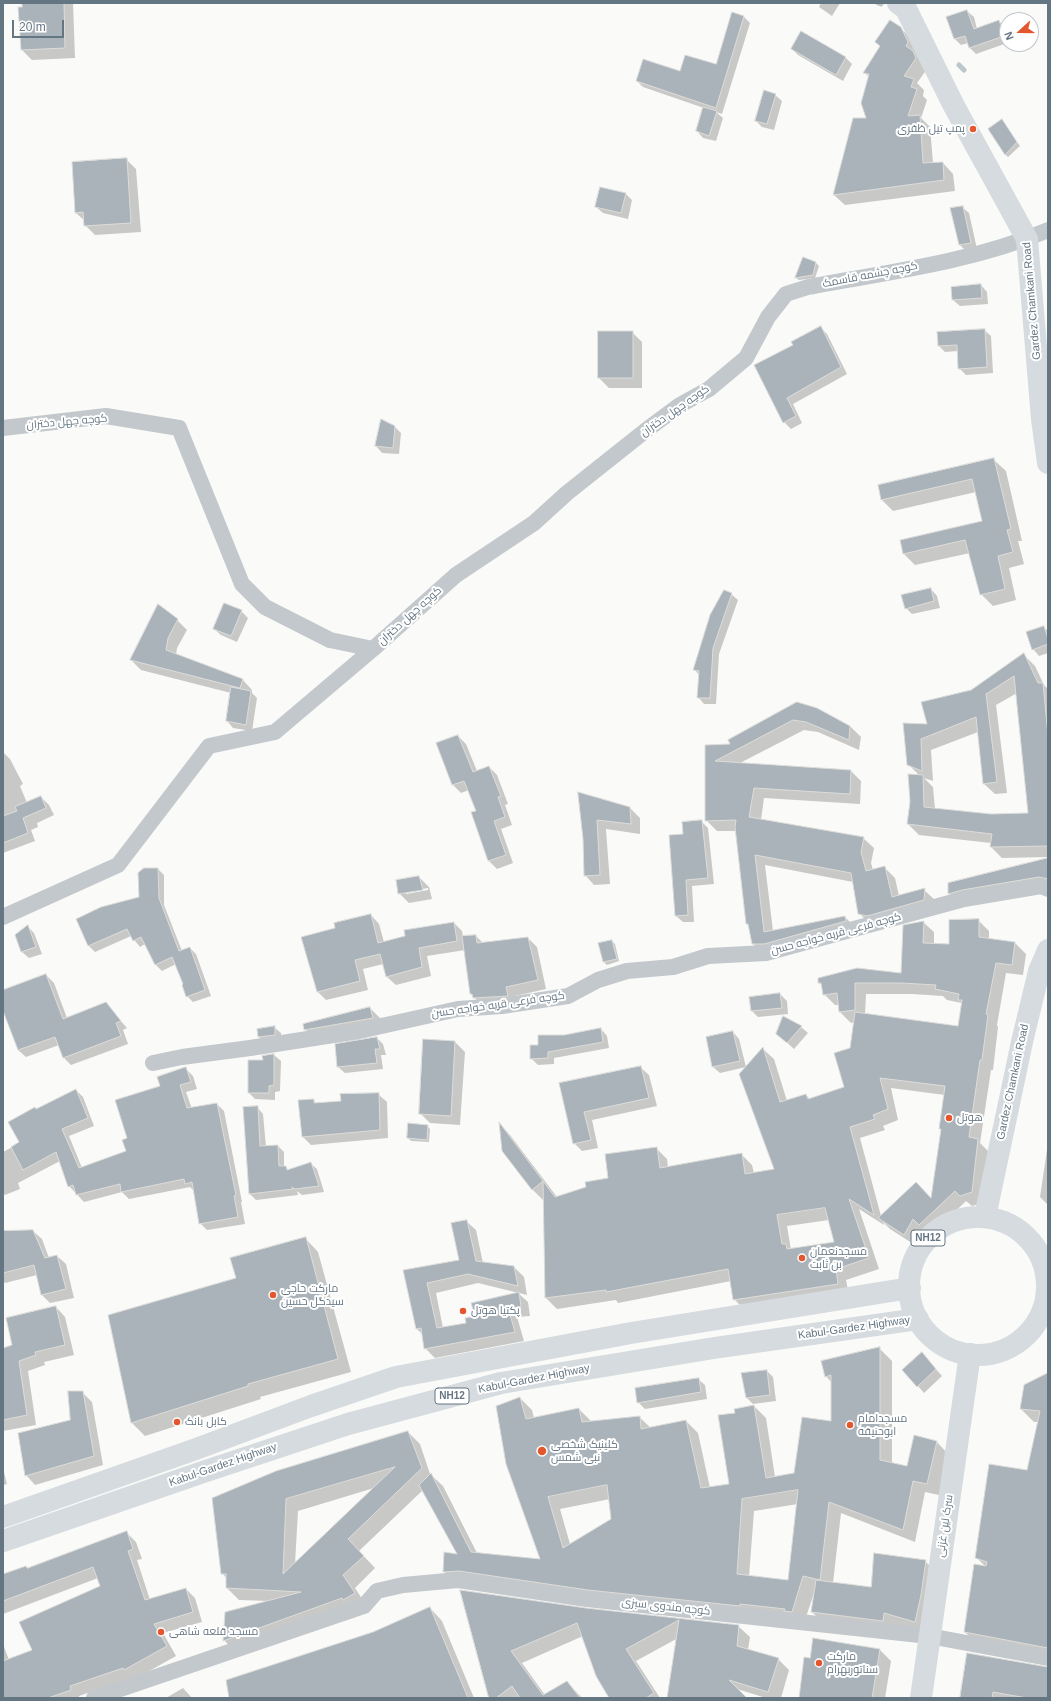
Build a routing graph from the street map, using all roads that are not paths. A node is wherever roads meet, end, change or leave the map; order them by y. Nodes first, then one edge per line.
1 (903, 5) edge
2 (1048, 230) edge
3 (1027, 239) junction
4 (746, 358) joint
5 (3, 428) edge
6 (1048, 463) edge
7 (373, 649) junction
8 (1048, 889) edge
9 (3, 917) edge
10 (1048, 950) edge
11 (1043, 972) edge
12 (153, 1063) dead end
13 (985, 1217) junction
14 (1043, 1250) edge
15 (1047, 1273) edge
16 (910, 1288) junction
17 (918, 1319) junction
18 (970, 1354) junction
19 (3, 1517) edge
20 (3, 1541) edge
21 (929, 1636) junction
22 (1048, 1658) edge
23 (94, 1698) edge
24 (921, 1698) edge

1 - 3 main road, Gardez Chamkani Road
2 - 3 street, کوچه چشمه قاسمک
3 - 4 street, کوچه چشمه قاسمک
3 - 6 main road, Gardez Chamkani Road
4 - 7 street, کوچه چهل دختران
5 - 7 street, کوچه چهل دختران
7 - 9 street
8 - 12 street, کوچه فرعی قریه خواجه حسن
10 - 11 main road, Gardez Chamkani Road
11 - 13 main road, Gardez Chamkani Road
13 - 14 main road, Kabul-Gardez Highway / NH12
13 - 16 main road, Kabul-Gardez Highway / NH12
14 - 15 main road, Kabul-Gardez Highway / NH12
15 - 18 main road, Kabul-Gardez Highway / NH12
16 - 17 main road, Kabul-Gardez Highway / NH12
16 - 19 main road
17 - 18 main road, Kabul-Gardez Highway / NH12
17 - 20 main road, Kabul-Gardez Highway / NH12
18 - 21 main road, سرک لین غزنی
21 - 22 street, کوچه مندوی سبزی
21 - 23 street, کوچه مندوی سبزی
21 - 24 main road, سرک لین غزنی

